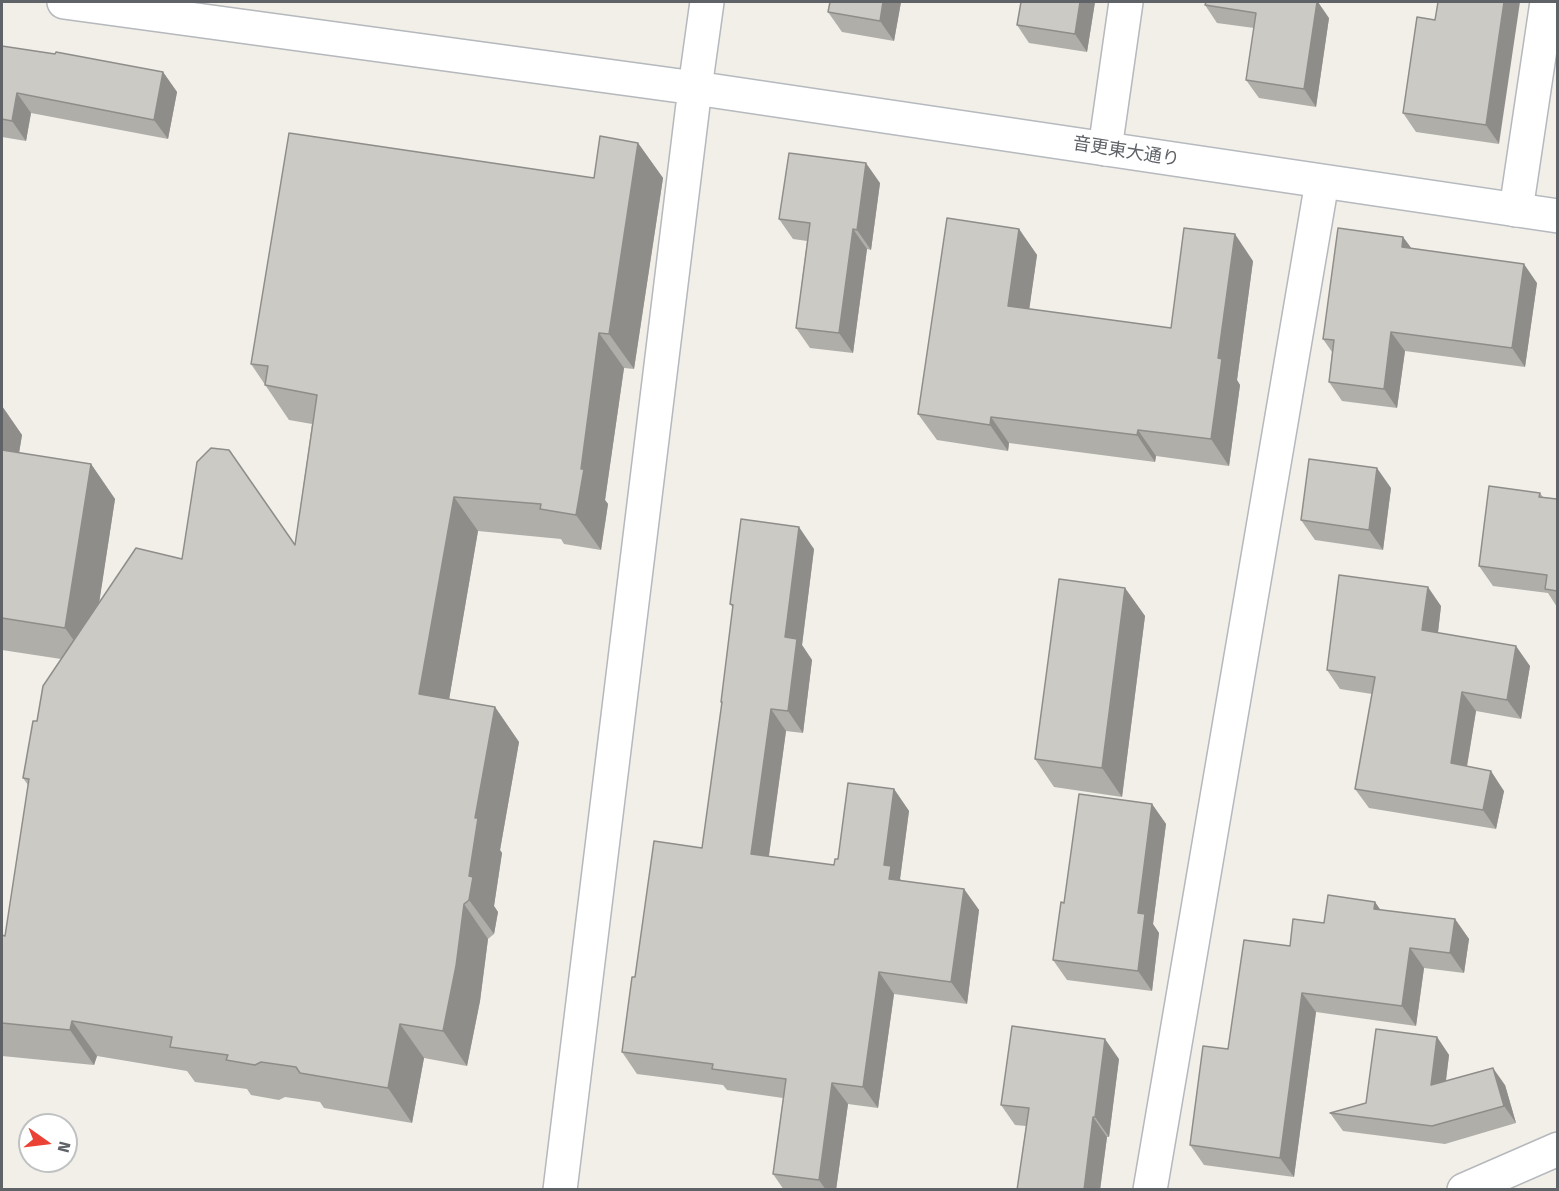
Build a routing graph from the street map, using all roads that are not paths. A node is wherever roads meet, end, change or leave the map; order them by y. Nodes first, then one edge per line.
1 (64, 2) edge
2 (707, 2) edge
3 (1126, 2) edge
4 (1547, 2) edge
5 (695, 88) junction
6 (1106, 149) junction
7 (1322, 182) junction
8 (1516, 210) junction
9 (1557, 216) edge
10 (1557, 1149) edge
11 (560, 1190) edge
12 (1149, 1190) edge
13 (1464, 1190) edge

1 - 5 street, 音更東大通り
2 - 5 street
3 - 6 street
4 - 8 street
5 - 6 street, 音更東大通り
5 - 11 street
6 - 7 street, 音更東大通り
7 - 8 street, 音更東大通り
7 - 12 street
8 - 9 street, 音更東大通り
10 - 13 street

